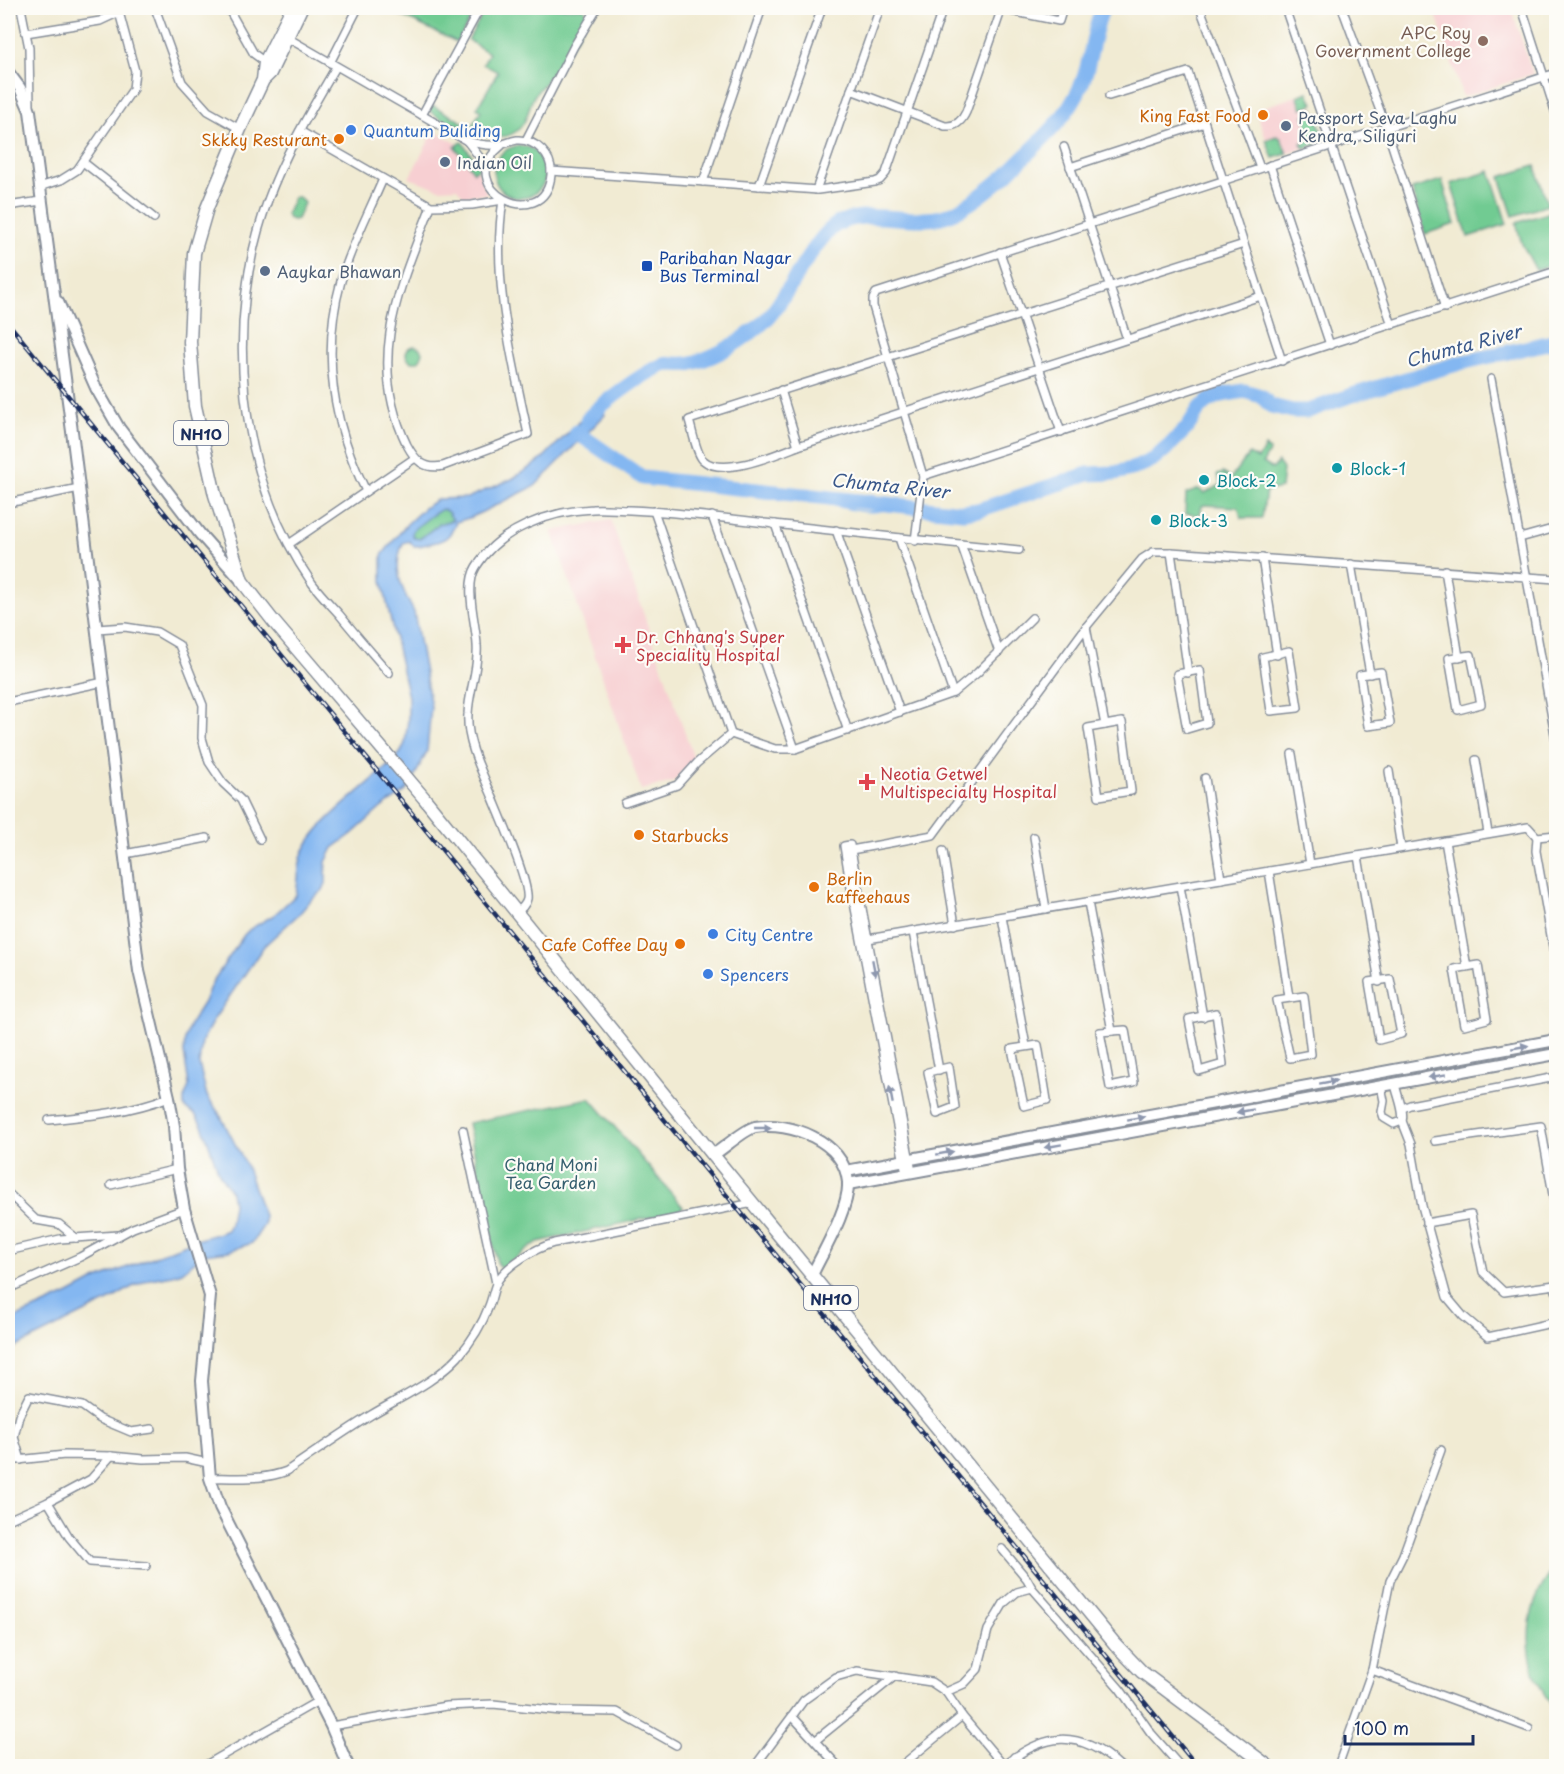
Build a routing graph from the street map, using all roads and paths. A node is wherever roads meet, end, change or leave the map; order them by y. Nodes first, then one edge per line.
1 (21, 8) edge
2 (128, 8) edge
3 (155, 8) edge
4 (228, 8) edge
5 (292, 8) edge
6 (301, 8) edge
7 (358, 8) edge
8 (480, 8) edge
9 (595, 8) edge
10 (762, 8) edge
11 (822, 8) edge
12 (880, 8) edge
13 (942, 8) edge
14 (1000, 8) edge
15 (1063, 8) edge
16 (1200, 8) edge
17 (1285, 8) edge
18 (1342, 8) edge
19 (1522, 8) edge
20 (119, 12) junction
21 (26, 33) junction
22 (286, 38) junction
23 (265, 62) junction
24 (333, 65) junction
25 (8, 72) edge
26 (1557, 72) edge
27 (1544, 77) junction
28 (263, 80) junction
29 (851, 90) junction
30 (1109, 96) dead end
31 (30, 111) junction
32 (907, 111) junction
33 (1557, 114) edge
34 (422, 115) junction
35 (1205, 123) junction
36 (1386, 127) junction
37 (240, 129) junction
38 (300, 131) junction
39 (467, 141) junction
40 (526, 141) junction
41 (502, 145) junction
42 (1332, 145) junction
43 (1064, 147) dead end
44 (83, 162) junction
45 (1270, 165) junction
46 (1070, 167) junction
47 (1260, 168) junction
48 (551, 171) junction
49 (487, 173) junction
50 (383, 179) junction
51 (1223, 180) junction
52 (703, 182) junction
53 (759, 186) junction
54 (39, 187) junction
55 (816, 190) junction
56 (503, 200) junction
57 (41, 201) junction
58 (8, 206) edge
59 (431, 206) junction
60 (154, 218) dead end
61 (1089, 224) junction
62 (1244, 244) junction
63 (1000, 252) junction
64 (1557, 271) edge
65 (1110, 286) junction
66 (53, 290) junction
67 (1261, 296) junction
68 (1445, 308) junction
69 (1021, 314) junction
70 (1392, 325) junction
71 (1127, 339) junction
72 (1330, 345) junction
73 (889, 356) junction
74 (1282, 361) junction
75 (1039, 368) junction
76 (1491, 379) dead end
77 (781, 390) junction
78 (905, 411) junction
79 (1061, 432) junction
80 (798, 446) junction
81 (415, 458) junction
82 (923, 476) junction
83 (79, 488) junction
84 (366, 491) junction
85 (8, 503) edge
86 (654, 511) junction
87 (712, 516) junction
88 (775, 524) junction
89 (1557, 528) edge
90 (836, 530) junction
91 (899, 538) junction
92 (1520, 538) junction
93 (915, 541) junction
94 (289, 544) junction
95 (961, 544) junction
96 (1019, 550) dead end
97 (1171, 552) junction
98 (1262, 558) junction
99 (1351, 564) junction
100 (1445, 570) junction
101 (1527, 576) junction
102 (1557, 579) edge
103 (242, 582) junction
104 (1032, 618) dead end
105 (1086, 627) junction
106 (97, 629) junction
107 (999, 652) junction
108 (1277, 655) junction
109 (1459, 657) junction
110 (389, 673) dead end
111 (1188, 673) junction
112 (1370, 674) junction
113 (104, 682) junction
114 (953, 693) junction
115 (8, 702) edge
116 (900, 712) junction
117 (1105, 725) junction
118 (848, 731) junction
119 (731, 734) junction
120 (1557, 740) edge
121 (795, 748) junction
122 (1292, 754) dead end
123 (1476, 759) dead end
124 (1389, 771) dead end
125 (1205, 778) dead end
126 (625, 803) dead end
127 (1488, 833) junction
128 (1557, 835) edge
129 (1034, 837) dead end
130 (1537, 837) junction
131 (207, 838) dead end
132 (260, 839) dead end
133 (1445, 841) junction
134 (1401, 848) junction
135 (943, 852) dead end
136 (125, 854) junction
137 (1358, 856) junction
138 (1310, 864) junction
139 (1269, 871) junction
140 (1221, 879) junction
141 (1180, 886) junction
142 (1088, 902) junction
143 (1046, 909) junction
144 (516, 914) junction
145 (1002, 917) junction
146 (955, 925) junction
147 (913, 932) junction
148 (865, 940) junction
149 (1557, 963) edge
150 (1467, 967) junction
151 (1378, 982) junction
152 (1289, 997) junction
153 (1203, 1017) junction
154 (1112, 1031) junction
155 (1557, 1040) edge
156 (1026, 1046) junction
157 (1557, 1054) edge
158 (939, 1070) junction
159 (1557, 1077) edge
160 (1395, 1084) junction
161 (1381, 1086) junction
162 (169, 1096) junction
163 (1403, 1108) junction
164 (49, 1120) dead end
165 (1402, 1121) junction
166 (463, 1130) dead end
167 (1435, 1141) dead end
168 (713, 1155) junction
169 (907, 1160) junction
170 (177, 1169) junction
171 (846, 1171) junction
172 (909, 1173) junction
173 (848, 1184) junction
174 (111, 1185) dead end
175 (8, 1193) edge
176 (753, 1203) junction
177 (184, 1209) junction
178 (1557, 1212) edge
179 (1426, 1223) junction
180 (122, 1234) junction
181 (76, 1238) junction
182 (8, 1251) edge
183 (812, 1275) junction
184 (496, 1283) junction
185 (8, 1289) edge
186 (1557, 1291) edge
187 (1557, 1322) edge
188 (152, 1428) dead end
189 (1441, 1450) dead end
190 (111, 1456) junction
191 (21, 1460) junction
192 (8, 1461) edge
193 (208, 1463) junction
194 (210, 1478) junction
195 (48, 1502) junction
196 (8, 1520) edge
197 (1002, 1549) dead end
198 (146, 1566) dead end
199 (1032, 1588) junction
200 (1372, 1670) junction
201 (895, 1676) junction
202 (946, 1692) junction
203 (318, 1701) junction
204 (793, 1716) junction
205 (962, 1716) junction
206 (331, 1726) junction
207 (1529, 1728) dead end
208 (816, 1740) junction
209 (676, 1745) dead end
210 (1014, 1757) junction
211 (1003, 1766) edge
212 (204, 1767) edge
213 (348, 1767) edge
214 (755, 1767) edge
215 (838, 1767) edge
216 (901, 1767) edge
217 (1015, 1767) edge
218 (1027, 1767) edge
219 (1120, 1767) edge
220 (1180, 1767) edge
221 (1268, 1767) edge
222 (1338, 1767) edge

1 - 21 street
2 - 20 street
3 - 37 street
4 - 23 street
5 - 23 highway
6 - 22 highway, NH10
7 - 24 street
8 - 34 street
9 - 40 street
10 - 52 street
11 - 53 street
12 - 29 street
13 - 32 street
14 - 15 street
14 - 32 street
16 - 47 street
17 - 42 street
18 - 36 street
19 - 27 street
20 - 21 street
20 - 44 street
21 - 31 street
22 - 24 street
22 - 28 highway, NH10
23 - 28 highway
24 - 34 street
24 - 38 street
25 - 31 street
26 - 27 street
27 - 33 street
27 - 36 street
28 - 37 highway, NH10
29 - 32 street
29 - 55 street
30 - 35 street
31 - 54 street
32 - 55 street
34 - 39 street
35 - 46 street
35 - 51 street
36 - 42 street
36 - 68 street
37 - 103 highway, NH10
38 - 50 street
38 - 94 street
39 - 41 street
39 - 49 street
40 - 41 street
40 - 48 street
41 - 49 street
42 - 45 street
42 - 70 street
43 - 46 street
44 - 54 street
44 - 60 street
45 - 47 street
45 - 72 street
46 - 61 street
47 - 51 street
48 - 52 street
48 - 56 street
49 - 56 street
50 - 59 street
50 - 84 street
51 - 61 street
51 - 62 street
52 - 53 street
53 - 55 street
54 - 57 street
56 - 59 street
56 - 81 street
57 - 58 street
57 - 66 street
59 - 81 street
61 - 63 street
61 - 65 street
62 - 65 street
62 - 67 street
63 - 69 street
63 - 73 street
64 - 68 street
65 - 69 street
65 - 71 street
66 - 83 street
66 - 103 street
67 - 71 street
67 - 74 street
68 - 70 street
69 - 73 street
69 - 75 street
70 - 72 street
71 - 75 street
72 - 74 street
73 - 77 street
73 - 78 street
74 - 79 street
75 - 78 street
75 - 79 street
76 - 92 street
77 - 80 street
77 - 80 street
78 - 80 street
78 - 82 street
79 - 82 street
81 - 84 street
82 - 93 street
83 - 85 street
83 - 106 street
84 - 94 street
86 - 87 street
86 - 119 street
86 - 144 street
87 - 88 street
87 - 121 street
88 - 90 street
88 - 118 street
89 - 92 street
90 - 91 street
90 - 116 street
91 - 93 street
91 - 114 street
92 - 101 street
93 - 95 street
94 - 110 street
95 - 96 street
95 - 107 street
97 - 98 street
97 - 105 street
97 - 111 street
98 - 99 street
98 - 108 street
99 - 100 street
99 - 112 street
100 - 101 street
100 - 109 street
101 - 102 street
101 - 120 street
103 - 144 highway, NH10
104 - 107 street
105 - 117 street
105 - 148 street
106 - 113 street
106 - 132 street
107 - 114 street
108 - 108 street
109 - 109 street
111 - 111 street
112 - 112 street
113 - 115 street
113 - 136 street
114 - 116 street
116 - 118 street
117 - 117 street
118 - 121 street
119 - 121 street
119 - 126 street
122 - 138 street
123 - 127 street
124 - 134 street
125 - 140 street
127 - 130 street
127 - 133 street
128 - 130 street
129 - 143 street
130 - 149 street
131 - 136 street
133 - 134 street
133 - 150 street
134 - 137 street
135 - 146 street
136 - 162 street
137 - 138 street
137 - 151 street
138 - 139 street
139 - 140 street
139 - 152 street
140 - 141 street
141 - 142 street
141 - 153 street
142 - 143 street
142 - 154 street
143 - 145 street
144 - 168 highway, NH10
145 - 146 street
145 - 156 street
146 - 147 street
147 - 148 street
147 - 158 street
148 - 169 street
150 - 150 street
151 - 151 street
152 - 152 street
153 - 153 street
154 - 154 street
169 -> 155 street
156 - 156 street
157 -> 160 street
158 - 158 street
159 - 163 street
160 - 161 street
160 - 163 street
161 - 165 street
161 -> 172 street
162 - 164 street
162 - 170 street
163 - 165 street
165 - 179 street
166 - 184 street
167 - 178 street
168 -> 171 street
168 - 176 highway, NH10
169 - 171 street
169 - 172 street
170 - 174 street
170 - 177 street
171 - 173 street
172 - 173 street
173 - 183 street
175 - 181 street
176 - 183 highway, NH10
176 - 184 street
177 - 180 street
177 - 193 street
179 - 186 street
179 - 187 street
180 - 181 street
180 - 185 street
181 - 182 street
183 - 221 highway, NH10
184 - 194 street
188 - 191 street
189 - 200 street
190 - 191 street
190 - 193 street
190 - 195 street
191 - 192 street
193 - 194 street
194 - 203 street
195 - 196 street
195 - 198 street
197 - 199 street
199 - 202 street
199 - 220 street
200 - 207 street
200 - 222 street
201 - 202 street
201 - 204 street
201 - 208 street
202 - 205 street
203 - 206 street
203 - 212 street
204 - 208 street
204 - 214 street
205 - 211 street
205 - 216 street
206 - 209 street
206 - 213 street
208 - 215 street
210 - 211 street
210 - 217 street
210 - 218 street
210 - 219 street

